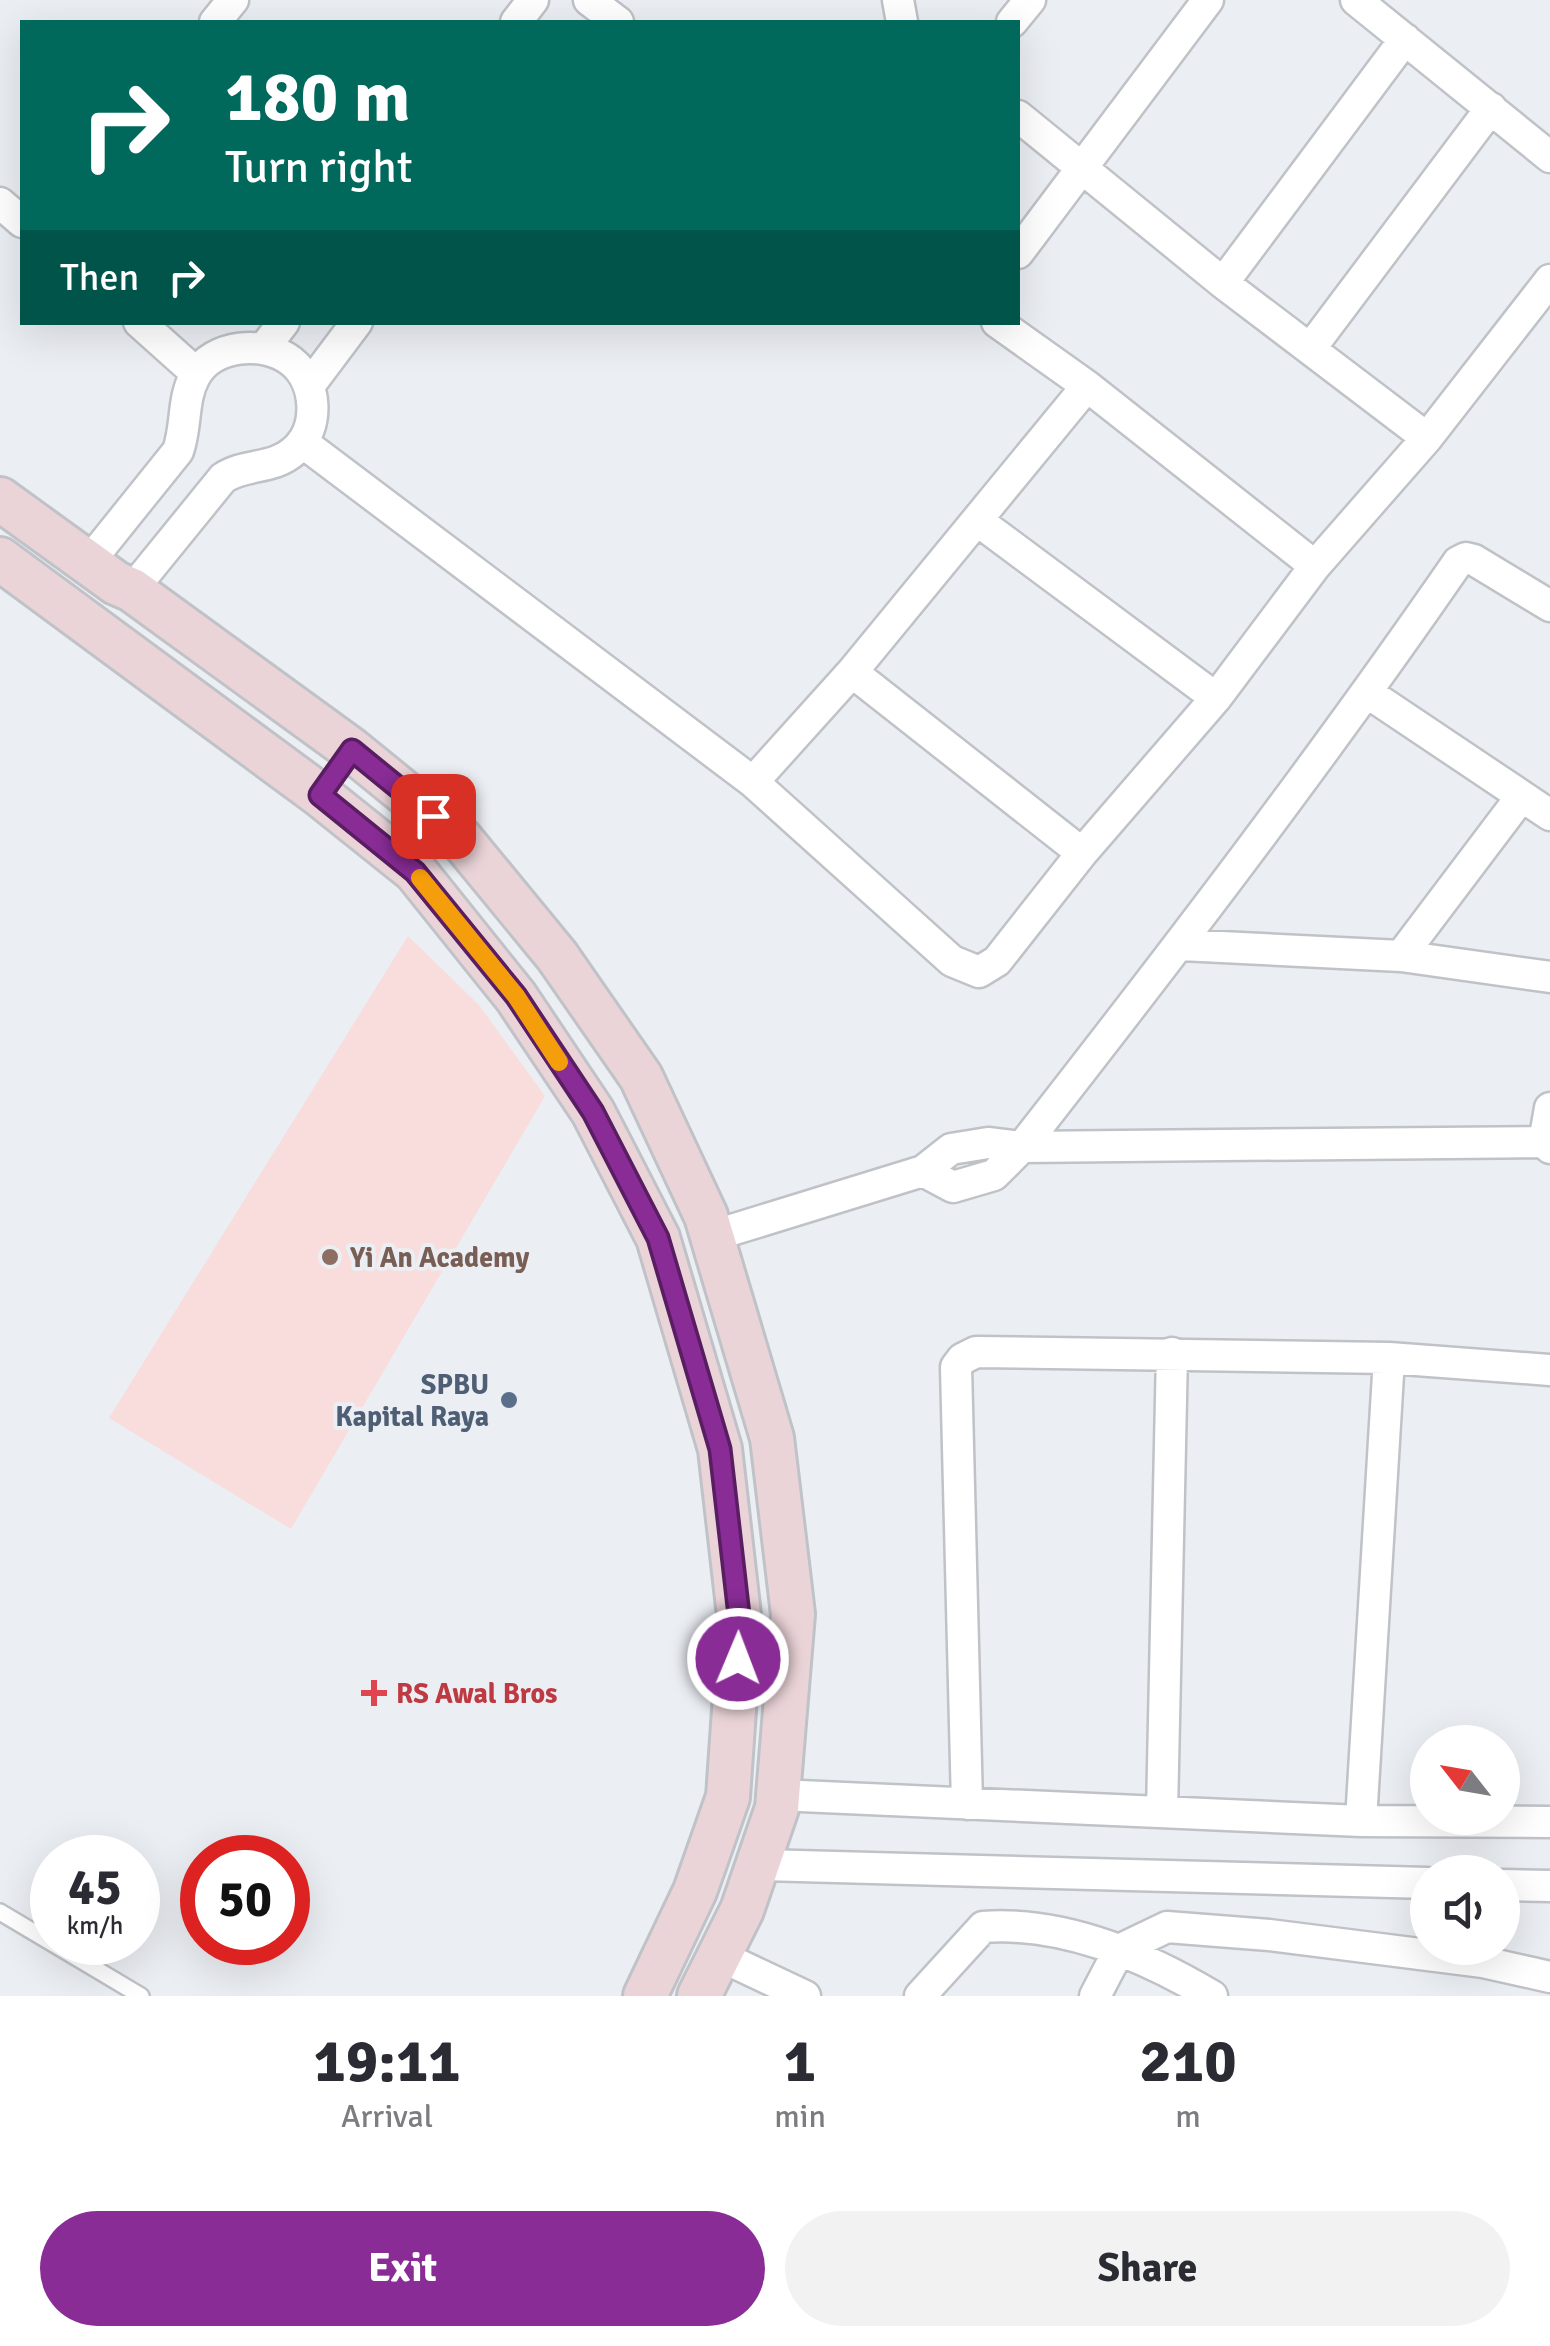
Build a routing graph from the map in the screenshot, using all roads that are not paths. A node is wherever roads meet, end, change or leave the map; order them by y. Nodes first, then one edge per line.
1 (233, 0) edge
2 (534, 0) edge
3 (1030, 0) edge
4 (1208, 0) edge
5 (1356, 0) edge
6 (217, 20) edge
7 (518, 20) edge
8 (1014, 20) edge
9 (1405, 39) junction
10 (1491, 108) junction
11 (1020, 118) edge
12 (1550, 156) edge
13 (1080, 170) junction
14 (0, 203) edge
15 (20, 220) edge
16 (1020, 251) edge
17 (1550, 280) edge
18 (1223, 283) junction
19 (142, 325) edge
20 (282, 325) edge
21 (355, 325) edge
22 (1001, 325) edge
23 (264, 348) junction
24 (1310, 350) junction
25 (196, 373) junction
26 (309, 386) junction
27 (1087, 386) junction
28 (1427, 438) junction
29 (302, 442) junction
30 (0, 499) edge
31 (978, 521) junction
32 (0, 559) edge
33 (88, 563) junction
34 (1315, 566) junction
35 (132, 590) junction
36 (1550, 606) edge
37 (852, 672) junction
38 (1368, 693) junction
39 (1216, 698) junction
40 (352, 750) junction
41 (753, 782) junction
42 (320, 795) junction
43 (1521, 797) junction
44 (1550, 815) edge
45 (1082, 854) junction
46 (1181, 944) junction
47 (1401, 956) junction
48 (1550, 977) edge
49 (1550, 1108) edge
50 (1547, 1145) edge
51 (1022, 1147) junction
52 (712, 1236) junction
53 (1172, 1353) junction
54 (1389, 1358) junction
55 (1550, 1370) edge
56 (778, 1795) junction
57 (968, 1804) junction
58 (1162, 1812) junction
59 (1361, 1821) junction
60 (1550, 1822) edge
61 (758, 1865) junction
62 (1410, 1883) edge
63 (1520, 1885) edge
64 (1550, 1886) edge
65 (0, 1912) edge
66 (1120, 1950) junction
67 (720, 1956) junction
68 (1550, 1977) edge
69 (141, 1996) edge
70 (645, 1996) edge
71 (699, 1996) edge
72 (805, 1996) edge
73 (920, 1996) edge
74 (1095, 1996) edge
75 (1212, 1996) edge

1 - 6 street
2 - 7 street
3 - 8 street
4 - 13 street
5 - 9 street
9 - 10 street
9 - 18 street
10 - 12 street
10 - 24 street
11 - 13 street
13 - 16 street
13 - 18 street
14 - 15 street
17 - 28 street
18 - 24 street
19 - 25 street
20 - 23 street
21 - 26 street
22 - 27 street
23 - 25 street
23 - 26 street
24 - 28 street
25 - 33 street
26 - 29 street
27 - 31 street
27 - 34 street
28 - 34 street
29 - 35 street
29 - 41 street
30 - 33 main road
31 - 37 street
31 - 39 street
32 - 42 main road
33 - 35 main road
34 - 39 street
35 - 40 main road
36 - 38 street
37 - 41 street
37 - 45 street
38 - 43 street
38 - 46 street
39 - 45 street
40 - 42 main road
40 - 52 main road
41 - 45 street
42 - 70 main road
43 - 44 street
43 - 47 street
46 - 47 street
46 - 51 street
47 - 48 street
49 - 50 street
50 - 51 street
51 - 52 street
52 - 56 main road
53 - 54 street
53 - 57 street
53 - 58 street
54 - 55 street
54 - 59 street
56 - 57 street
56 - 61 main road
57 - 58 street
58 - 59 street
59 - 60 street
61 - 62 street
61 - 67 main road
63 - 64 street
65 - 69 lane
66 - 68 street
66 - 73 street
66 - 74 street
66 - 75 street
67 - 71 main road
67 - 72 street

